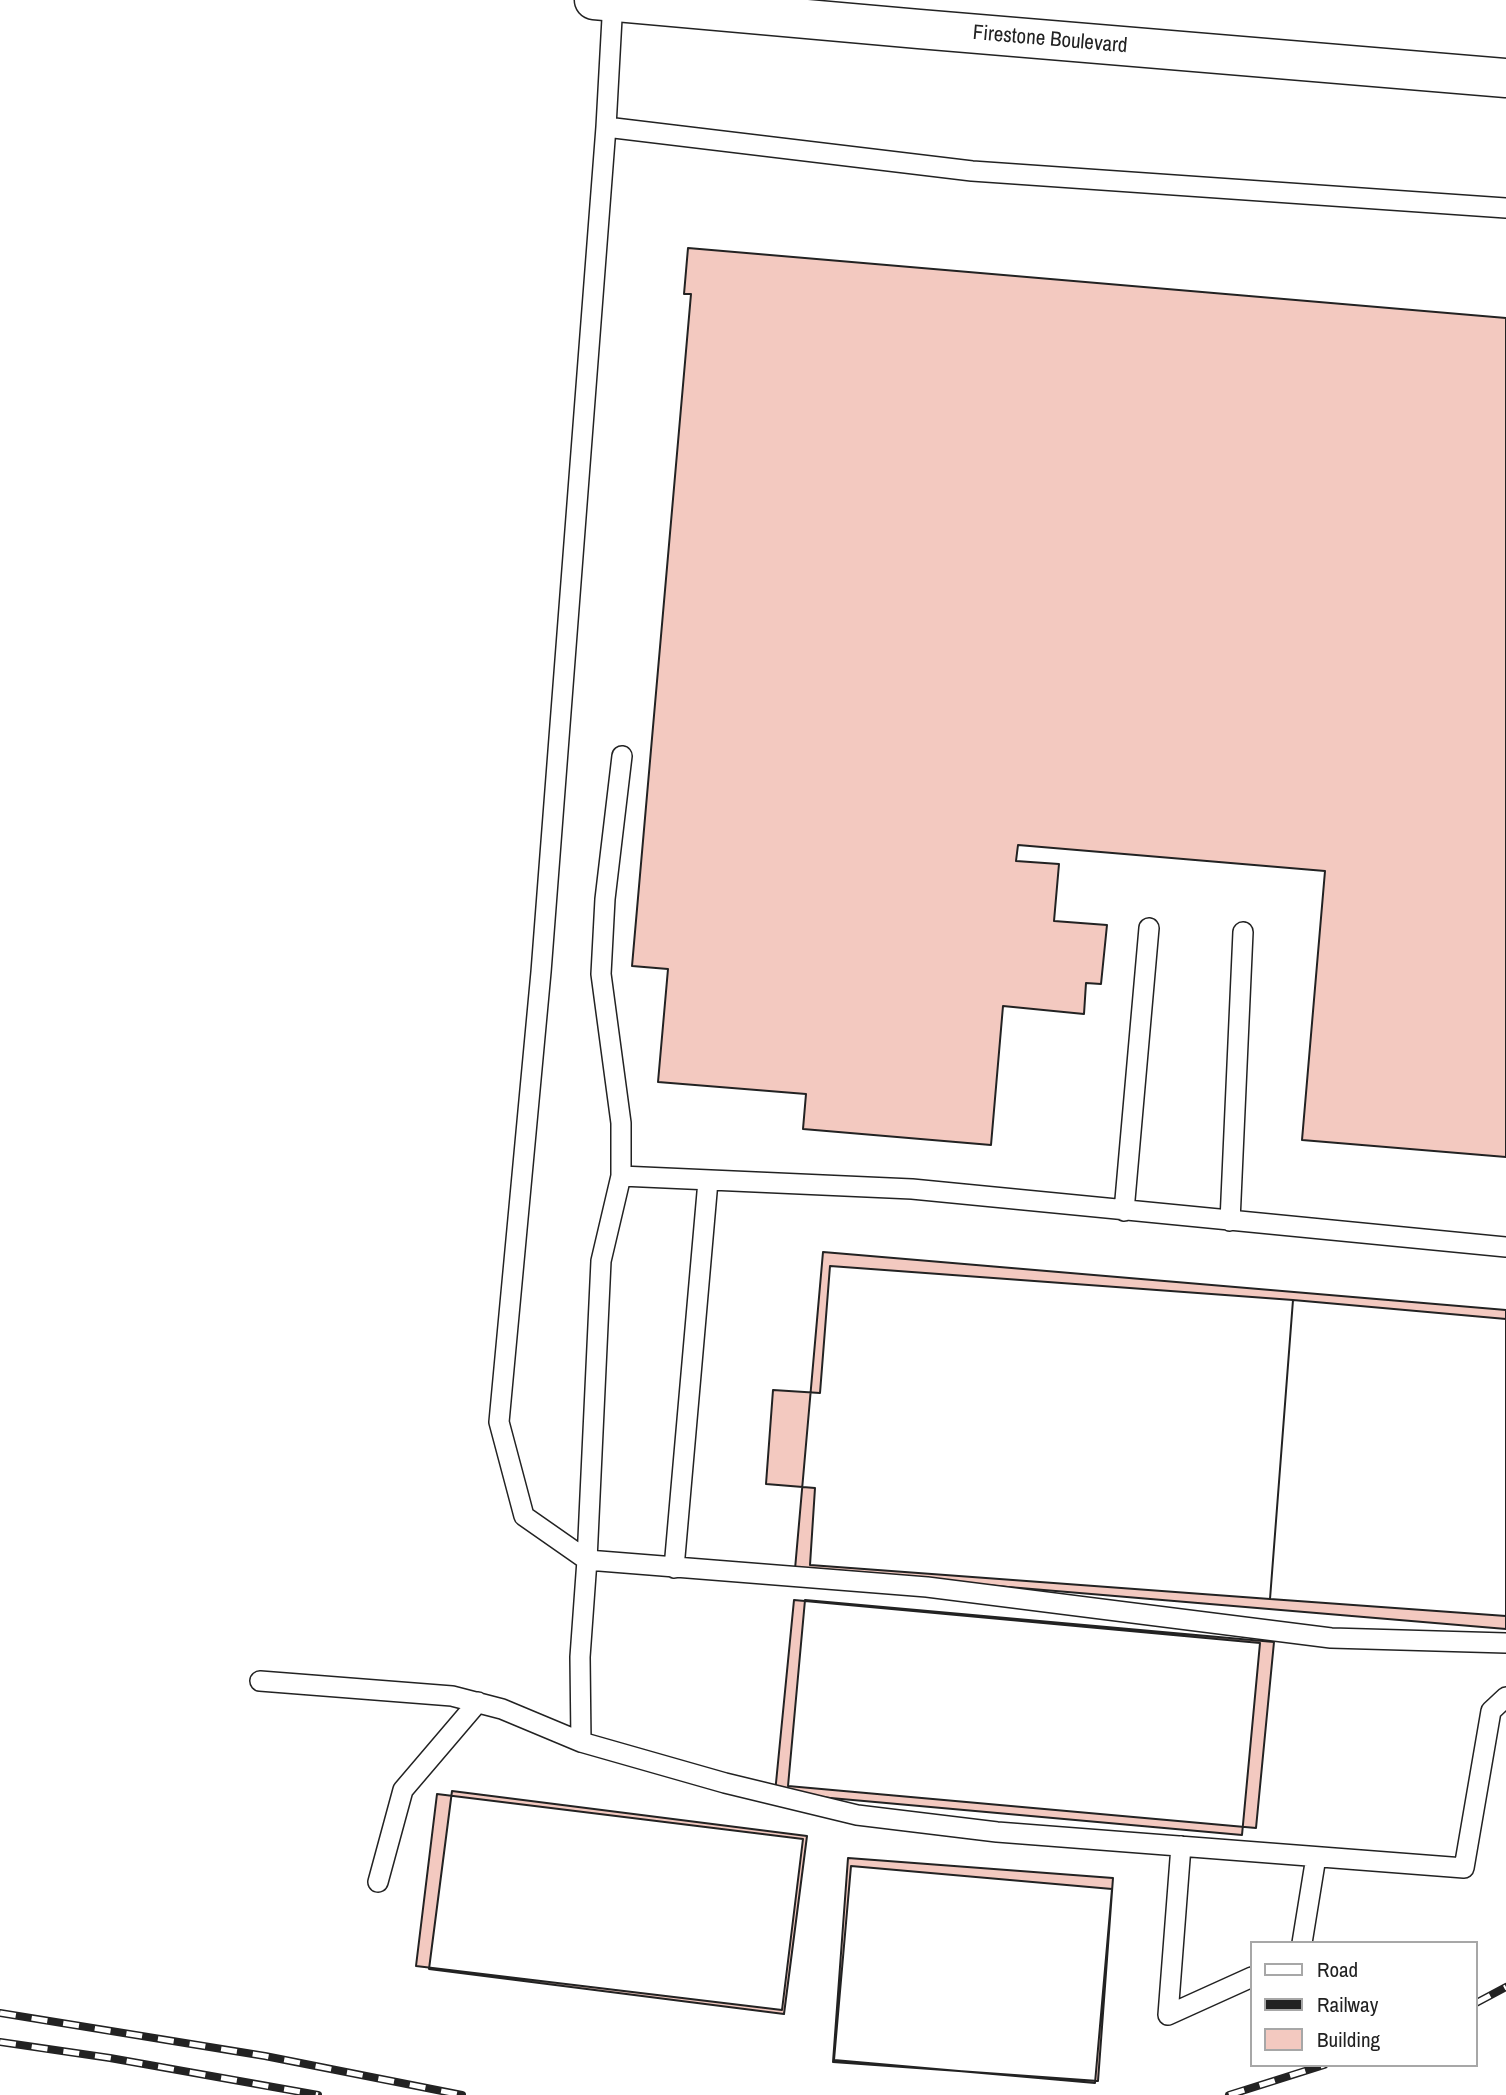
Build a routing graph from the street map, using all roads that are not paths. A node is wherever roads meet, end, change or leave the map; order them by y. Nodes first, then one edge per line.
1 (606, 1) edge
2 (1506, 78) edge
3 (606, 127) junction
4 (1506, 208) edge
5 (622, 756) dead end
6 (1149, 928) dead end
7 (1243, 932) dead end
8 (621, 1176) junction
9 (708, 1181) junction
10 (1124, 1211) junction
11 (1230, 1222) junction
12 (1506, 1247) edge
13 (587, 1560) junction
14 (674, 1569) junction
15 (1506, 1643) edge
16 (260, 1681) dead end
17 (1506, 1697) edge
18 (478, 1702) junction
19 (581, 1742) junction
20 (1181, 1846) junction
21 (1316, 1857) junction
22 (378, 1882) dead end
23 (1302, 1941) edge
24 (1250, 1978) edge

1 - 2 main road, Firestone Boulevard
1 - 3 lane
3 - 4 lane
3 - 13 lane
5 - 8 lane
6 - 10 lane
7 - 11 lane
8 - 9 lane
8 - 13 lane
9 - 10 lane
9 - 14 lane
10 - 11 lane
11 - 12 lane
13 - 14 lane
13 - 19 lane
14 - 15 lane
16 - 18 lane
17 - 21 lane
18 - 19 lane
18 - 22 lane
19 - 20 lane
20 - 21 lane
20 - 24 lane
21 - 23 lane

